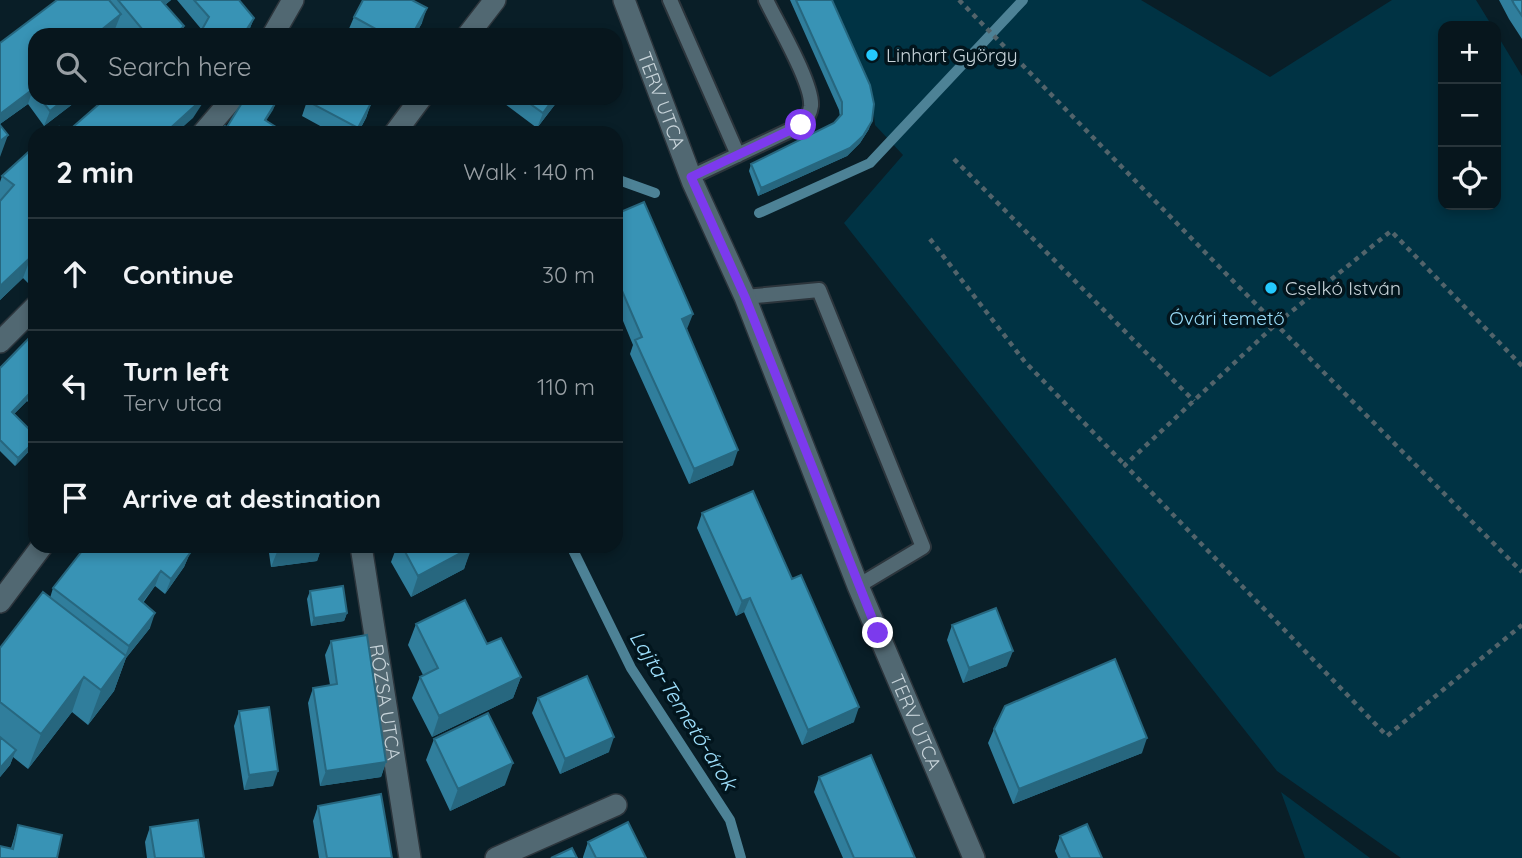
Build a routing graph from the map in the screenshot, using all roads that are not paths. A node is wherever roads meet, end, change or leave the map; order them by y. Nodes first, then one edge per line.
1 (293, 0) edge
2 (495, 0) edge
3 (624, 0) edge
4 (670, 0) edge
5 (766, 0) edge
6 (277, 28) edge
7 (473, 28) edge
8 (227, 105) edge
9 (416, 105) edge
10 (209, 126) edge
11 (399, 126) edge
12 (738, 155) junction
13 (691, 177) junction
14 (745, 297) junction
15 (28, 314) edge
16 (0, 342) edge
17 (37, 553) edge
18 (362, 553) edge
19 (858, 586) junction
20 (0, 602) edge
21 (615, 805) dead end
22 (410, 858) edge
23 (496, 858) edge
24 (974, 858) edge

1 - 6 street
2 - 7 street
3 - 13 street, TERV UTCA
4 - 12 lane
5 - 12 lane
8 - 10 street
9 - 11 street
12 - 13 lane
13 - 14 street, TERV UTCA
14 - 19 street, TERV UTCA
14 - 19 lane
15 - 16 street
17 - 20 street
18 - 22 street, RÓZSA UTCA
19 - 24 street, TERV UTCA
21 - 23 street

